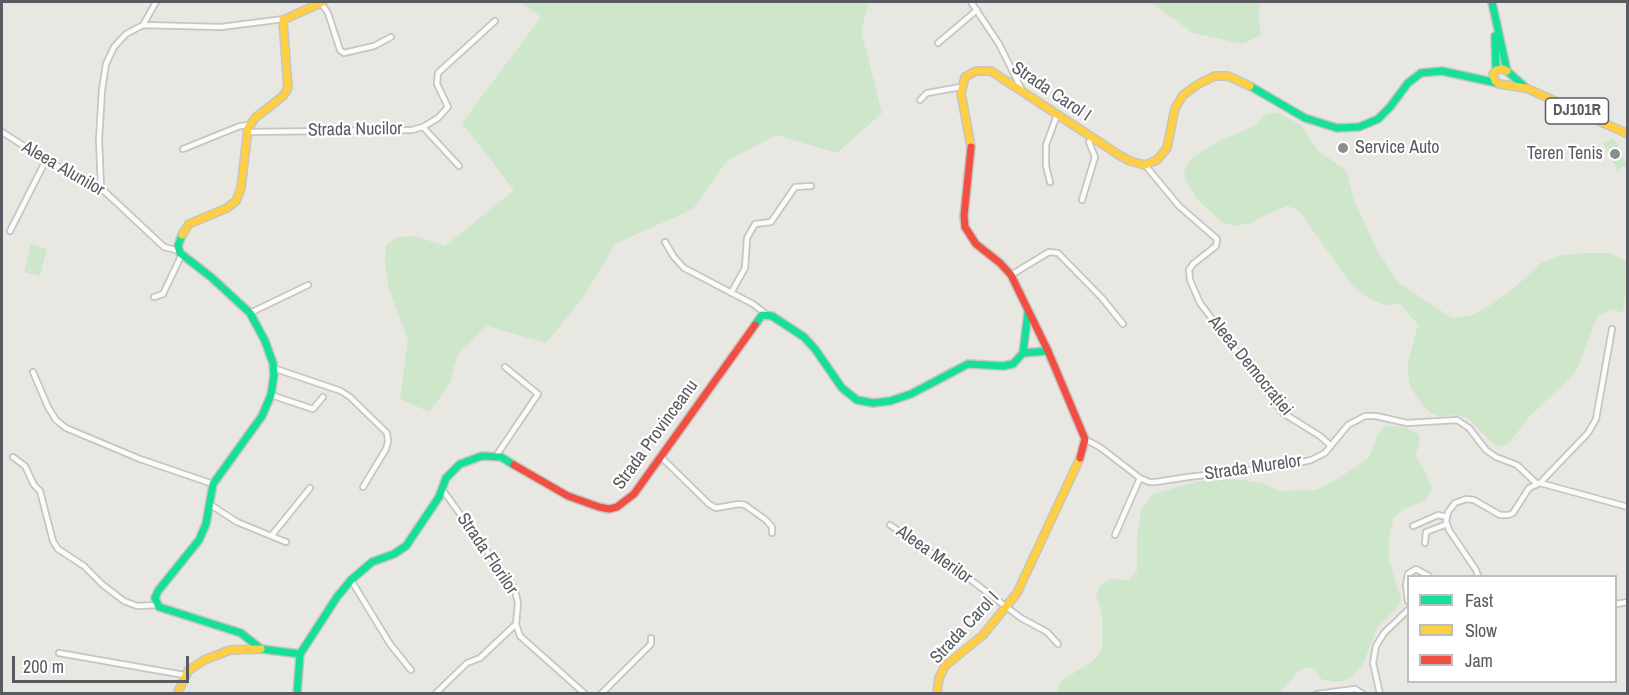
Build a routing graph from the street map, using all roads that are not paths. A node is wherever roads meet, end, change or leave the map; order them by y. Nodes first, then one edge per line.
1 (156, 2) edge
2 (322, 2) edge
3 (971, 2) edge
4 (1492, 2) edge
5 (977, 10) junction
6 (284, 19) junction
7 (1495, 19) junction
8 (495, 21) dead end
9 (142, 25) junction
10 (391, 37) dead end
11 (938, 43) dead end
12 (1495, 71) junction
13 (1508, 72) junction
14 (1476, 78) junction
15 (1499, 83) junction
16 (961, 87) junction
17 (1526, 88) junction
18 (1023, 93) junction
19 (920, 100) dead end
20 (1057, 115) junction
21 (423, 127) junction
22 (248, 129) junction
23 (2, 132) edge
24 (1628, 134) edge
25 (1092, 138) junction
26 (183, 149) dead end
27 (46, 160) junction
28 (1145, 165) junction
29 (459, 166) dead end
30 (1050, 182) dead end
31 (811, 186) dead end
32 (101, 188) junction
33 (1082, 200) dead end
34 (10, 231) dead end
35 (665, 242) dead end
36 (180, 253) junction
37 (1011, 274) junction
38 (308, 285) dead end
39 (731, 292) junction
40 (154, 297) dead end
41 (1029, 310) junction
42 (250, 313) junction
43 (766, 314) junction
44 (1123, 324) dead end
45 (1612, 329) dead end
46 (1048, 351) junction
47 (1023, 353) junction
48 (273, 368) junction
49 (505, 368) dead end
50 (33, 372) dead end
51 (271, 396) junction
52 (323, 397) dead end
53 (1085, 439) junction
54 (1331, 446) junction
55 (496, 456) junction
56 (660, 456) junction
57 (13, 457) dead end
58 (1140, 478) junction
59 (1538, 483) junction
60 (213, 484) junction
61 (363, 487) dead end
62 (310, 488) dead end
63 (442, 489) junction
64 (211, 505) junction
65 (1628, 507) edge
66 (1447, 517) junction
67 (1447, 524) junction
68 (890, 525) dead end
69 (1413, 526) dead end
70 (772, 533) dead end
71 (272, 535) junction
72 (1115, 535) dead end
73 (286, 542) dead end
74 (1425, 543) dead end
75 (1408, 575) edge
76 (1427, 575) edge
77 (1478, 575) edge
78 (351, 580) junction
79 (157, 605) junction
80 (1007, 607) junction
81 (1407, 611) edge
82 (516, 624) junction
83 (651, 638) dead end
84 (1058, 644) dead end
85 (261, 650) junction
86 (58, 653) dead end
87 (300, 654) junction
88 (411, 670) dead end
89 (184, 675) junction
90 (177, 693) edge
91 (297, 693) edge
92 (435, 693) edge
93 (585, 693) edge
94 (601, 693) edge
95 (937, 693) edge
96 (1317, 693) edge
97 (1363, 693) edge
98 (1380, 693) edge

1 - 9 street
2 - 6 street
2 - 10 street
3 - 5 street
4 - 7 street
5 - 11 street
5 - 18 street
6 - 9 street
6 - 22 street
7 - 12 street
7 - 13 street
8 - 21 street, Strada Nucilor
9 - 32 street
12 - 13 street
12 - 14 street
12 - 15 street
13 - 15 street
13 - 17 street, DJ101R
14 - 15 street
14 - 28 street
15 - 17 street, DJ101R
16 - 18 street, Strada Carol I
16 - 19 street
16 - 37 street
17 - 24 street, DJ101R
18 - 20 street, Strada Carol I
20 - 25 street, Strada Carol I
20 - 30 street
21 - 22 street, Strada Nucilor
21 - 29 street
22 - 26 street, Strada Nucilor
22 - 36 street
23 - 27 street, Aleea Alunilor
25 - 28 street, Strada Carol I
25 - 33 street
27 - 32 street, Aleea Alunilor
27 - 34 street
28 - 54 street, Aleea Democrației
31 - 39 street
32 - 36 street, Aleea Alunilor
35 - 39 street
36 - 40 street
36 - 42 street
37 - 41 street
37 - 44 street
38 - 42 street
39 - 43 street
41 - 46 street
41 - 47 street
42 - 48 street
43 - 47 street
43 - 56 street, Strada Provinceanu
45 - 59 street
46 - 47 street
46 - 53 street
48 - 51 street
48 - 61 street
49 - 55 street
50 - 60 street
51 - 52 street
51 - 60 street
53 - 58 street
53 - 80 street, Strada Carol I
54 - 58 street, Strada Murelor
54 - 59 street, Strada Murelor
55 - 56 street, Strada Provinceanu
55 - 63 street
56 - 70 street
57 - 79 street
58 - 72 street
59 - 65 street
59 - 66 street
60 - 64 street
62 - 71 street
63 - 78 street
63 - 82 street, Strada Florilor
64 - 71 street
64 - 79 street
66 - 67 street
66 - 69 street
67 - 74 street
67 - 77 street
68 - 80 street, Aleea Merilor
71 - 73 street
75 - 76 street
78 - 87 street
78 - 88 street
79 - 85 street
80 - 84 street, Aleea Merilor
80 - 95 street, Strada Carol I
81 - 98 street
82 - 92 street
82 - 93 street
83 - 94 street
85 - 87 street
85 - 89 street
86 - 89 street
87 - 91 street
89 - 90 street
96 - 97 street

